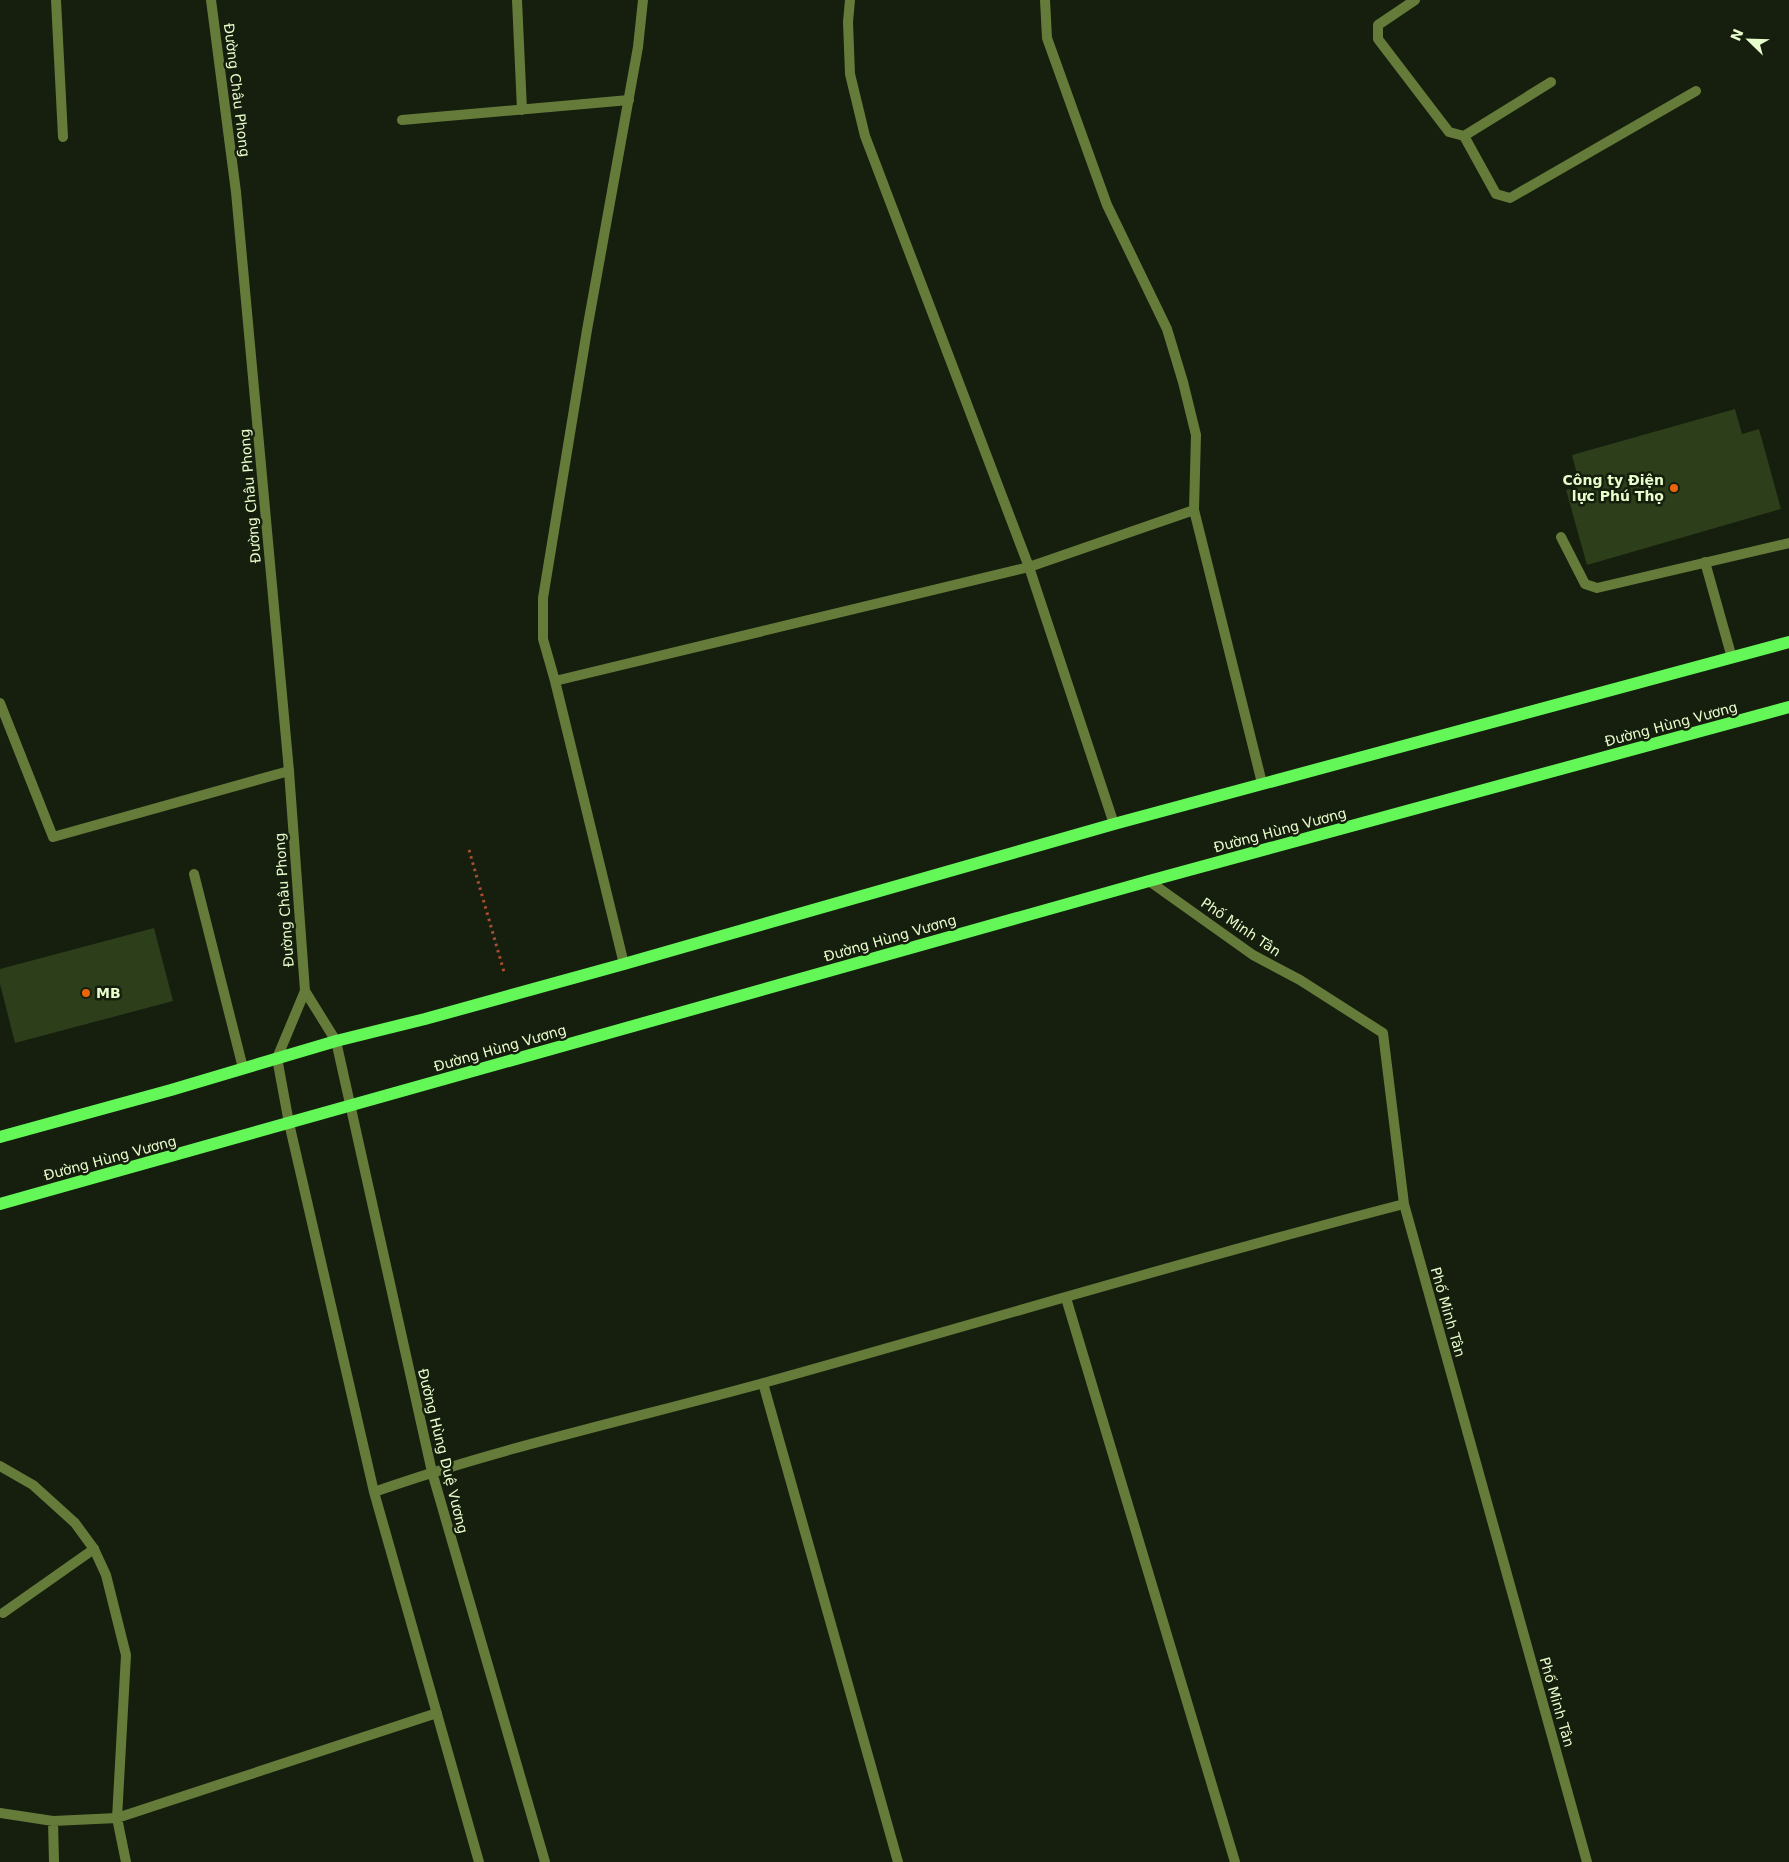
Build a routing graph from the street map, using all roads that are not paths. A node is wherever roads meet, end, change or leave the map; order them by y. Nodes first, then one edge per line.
1 (56, 0) edge
2 (211, 0) edge
3 (517, 0) edge
4 (643, 0) edge
5 (850, 0) edge
6 (1045, 0) edge
7 (1415, 0) edge
8 (1552, 82) dead end
9 (1696, 91) dead end
10 (628, 100) junction
11 (522, 110) junction
12 (402, 120) dead end
13 (1464, 136) junction
14 (63, 137) dead end
15 (1194, 510) junction
16 (1561, 537) dead end
17 (1789, 543) edge
18 (1705, 562) junction
19 (1029, 567) junction
20 (1789, 642) edge
21 (1732, 658) junction
22 (555, 681) junction
23 (0, 703) edge
24 (1789, 707) edge
25 (289, 771) junction
26 (1262, 783) junction
27 (1114, 824) junction
28 (194, 874) dead end
29 (1149, 881) junction
30 (624, 964) junction
31 (305, 991) junction
32 (336, 1041) junction
33 (277, 1058) junction
34 (242, 1068) junction
35 (349, 1106) junction
36 (289, 1123) junction
37 (0, 1137) edge
38 (0, 1204) edge
39 (1404, 1204) junction
40 (1066, 1298) junction
41 (763, 1383) junction
42 (0, 1466) edge
43 (432, 1472) junction
44 (374, 1492) junction
45 (94, 1548) junction
46 (3, 1613) dead end
47 (437, 1713) junction
48 (0, 1813) edge
49 (117, 1818) junction
50 (53, 1821) junction
51 (54, 1862) edge
52 (126, 1862) edge
53 (479, 1862) edge
54 (544, 1862) edge
55 (898, 1862) edge
56 (1235, 1862) edge
57 (1587, 1862) edge

1 - 14 street
2 - 25 street, Đường Châu Phong
3 - 11 street
4 - 10 street
5 - 19 street
6 - 15 street
7 - 13 street
8 - 13 street
9 - 13 street
10 - 11 street
10 - 22 street
11 - 12 street
15 - 19 street
15 - 26 street
16 - 18 street
17 - 18 street
18 - 21 street
19 - 22 street
19 - 27 street
20 - 21 main road
21 - 26 main road
22 - 30 street
23 - 25 street
24 - 29 main road, Đường Hùng Vương
25 - 31 street, Đường Châu Phong
26 - 27 main road
27 - 30 main road
28 - 34 street
29 - 35 main road, Đường Hùng Vương
29 - 39 street, Phố Minh Tân
30 - 32 main road
31 - 32 street, Đường Châu Phong
31 - 33 street, Đường Châu Phong
32 - 33 main road
32 - 35 street, Đường Hùng Duệ Vương
33 - 34 main road
33 - 36 street
34 - 37 main road
35 - 36 main road, Đường Hùng Vương
35 - 43 street, Đường Hùng Duệ Vương
36 - 38 main road, Đường Hùng Vương
36 - 44 street
39 - 40 street
39 - 57 street, Phố Minh Tân
40 - 41 street
40 - 56 street
41 - 43 street
41 - 55 street
42 - 45 street
43 - 44 street
43 - 54 street, Đường Hùng Duệ Vương
44 - 47 street
45 - 46 street
45 - 49 street
47 - 49 street
47 - 53 street
48 - 50 street
49 - 50 street
49 - 52 street
50 - 51 street

